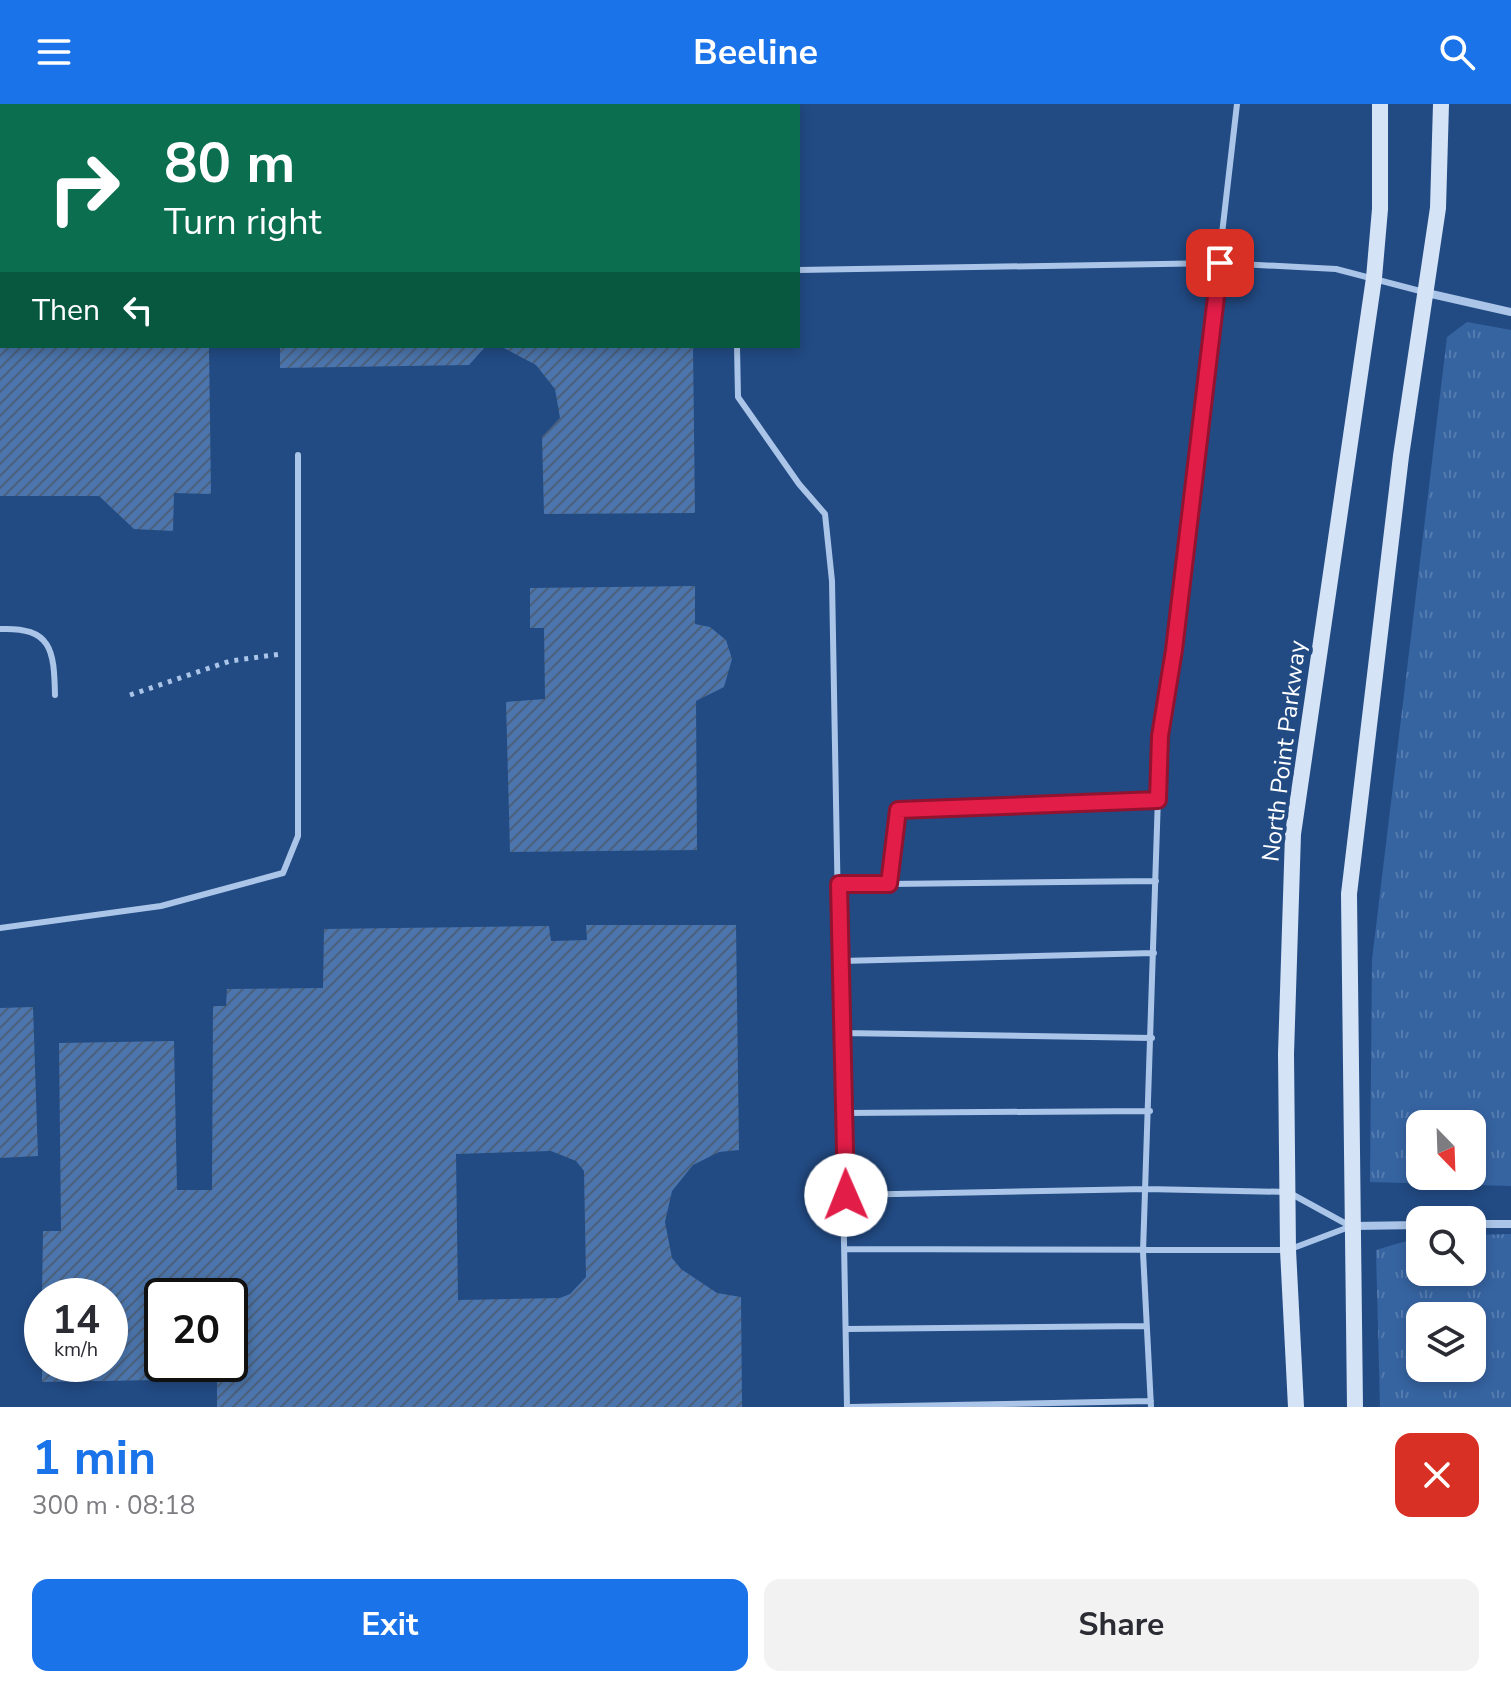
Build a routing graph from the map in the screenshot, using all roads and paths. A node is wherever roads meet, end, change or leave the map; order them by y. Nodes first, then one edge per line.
1 (1237, 104) edge
2 (1380, 104) edge
3 (1441, 104) edge
4 (1220, 263) junction
5 (800, 270) edge
6 (1374, 278) junction
7 (1427, 293) junction
8 (1511, 312) edge
9 (737, 348) edge
10 (298, 455) dead end
11 (0, 629) edge
12 (281, 654) dead end
13 (55, 695) dead end
14 (130, 695) dead end
15 (1158, 800) junction
16 (1156, 881) junction
17 (839, 884) junction
18 (889, 884) junction
19 (0, 928) edge
20 (1154, 953) junction
21 (841, 961) junction
22 (842, 1033) junction
23 (1152, 1038) junction
24 (1150, 1111) junction
25 (844, 1113) junction
26 (1146, 1189) junction
27 (1288, 1192) junction
28 (846, 1195) junction
29 (1486, 1224) edge
30 (1511, 1224) edge
31 (1406, 1225) edge
32 (1350, 1226) junction
33 (845, 1249) junction
34 (1288, 1250) junction
35 (1143, 1252) junction
36 (1145, 1326) junction
37 (847, 1329) junction
38 (1151, 1404) edge
39 (848, 1407) edge
40 (1296, 1407) edge
41 (1355, 1407) edge

1 - 4 lane
2 - 6 street, North Point Parkway
3 - 7 street
4 - 5 lane
4 - 6 lane
4 - 15 lane
6 - 7 lane
6 - 27 street, North Point Parkway
7 - 8 street
7 - 32 street
9 - 17 lane
10 - 19 lane
11 - 13 lane
12 - 14 path
15 - 16 lane
15 - 18 lane
16 - 18 lane
16 - 20 lane
17 - 18 lane
17 - 21 lane
20 - 21 lane
20 - 23 lane
21 - 22 lane
22 - 23 lane
22 - 25 lane
23 - 24 lane
24 - 25 lane
24 - 26 lane
25 - 28 lane
26 - 27 lane
26 - 28 lane
26 - 35 lane
27 - 32 lane
27 - 34 street, North Point Parkway
28 - 33 lane
29 - 30 street
31 - 32 street
32 - 34 lane
32 - 41 street
33 - 35 lane
33 - 37 lane
34 - 35 lane
34 - 40 street, North Point Parkway
35 - 36 lane
36 - 37 lane
36 - 38 lane
37 - 39 lane
38 - 39 lane

